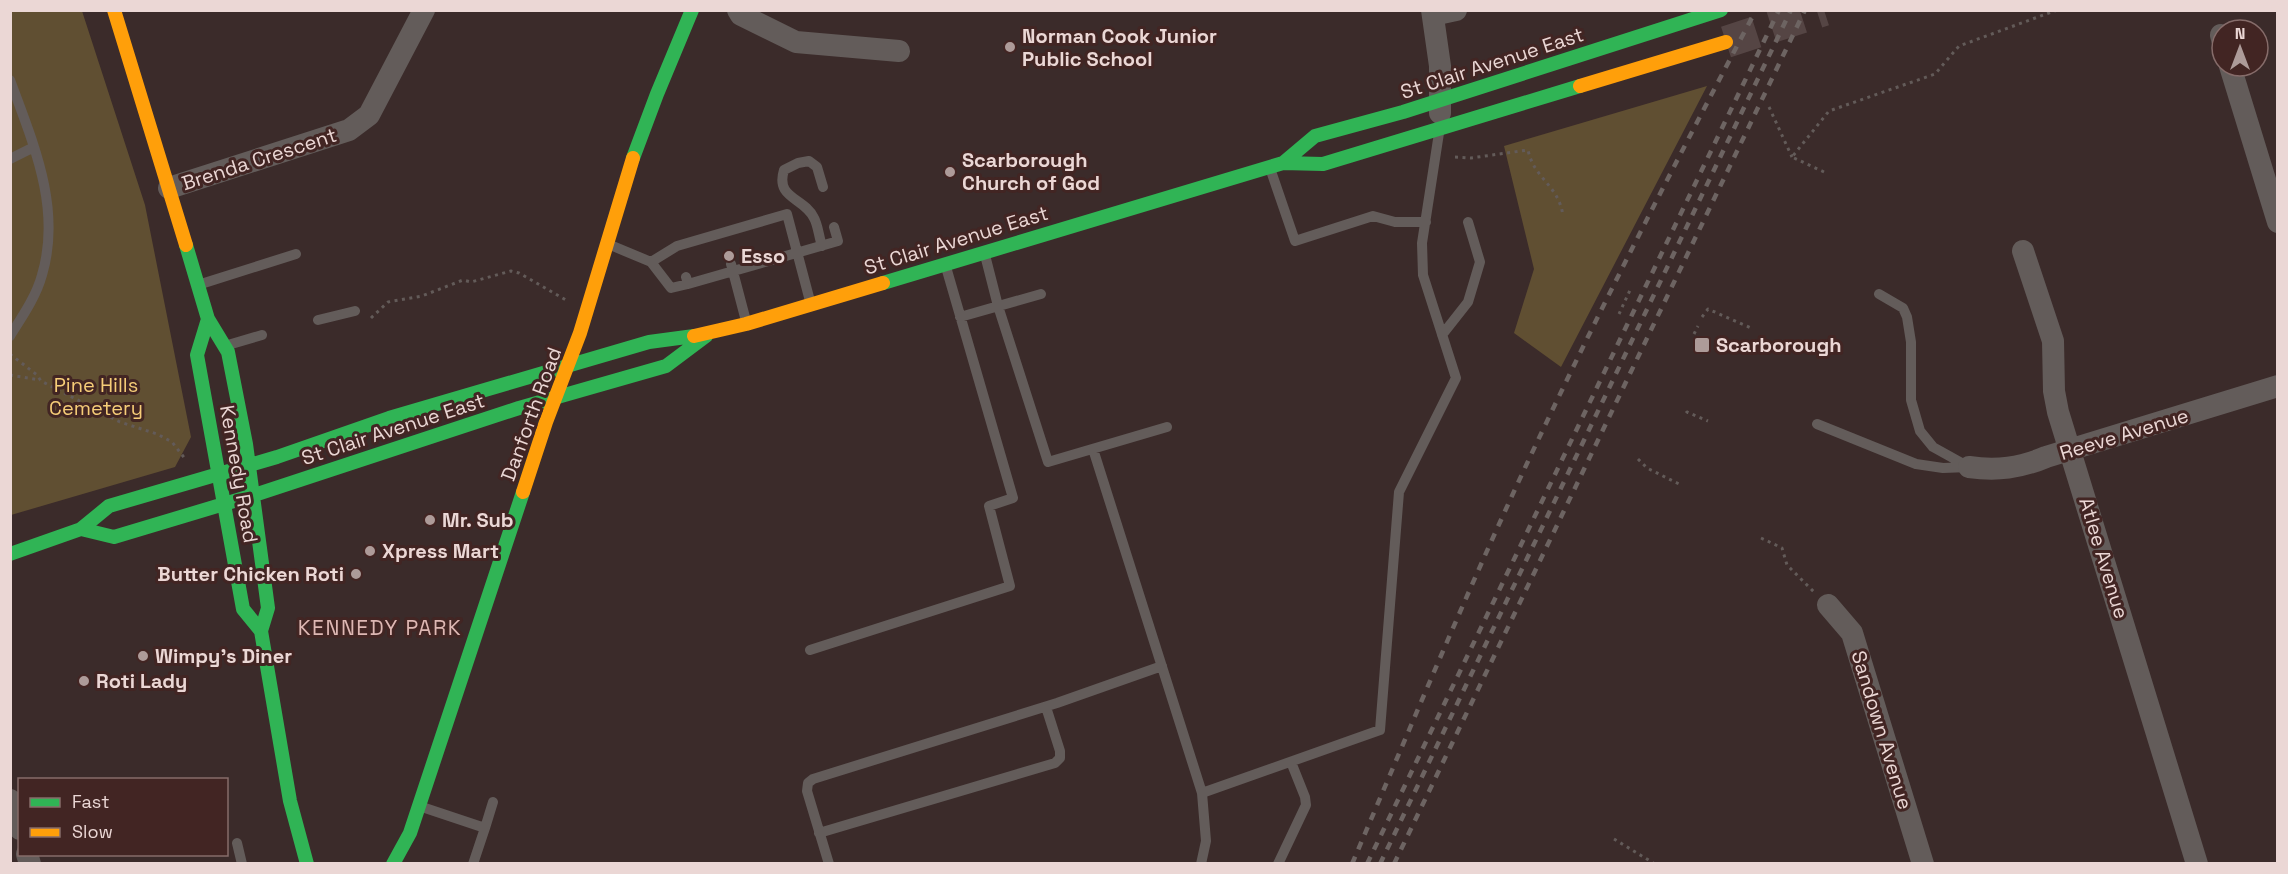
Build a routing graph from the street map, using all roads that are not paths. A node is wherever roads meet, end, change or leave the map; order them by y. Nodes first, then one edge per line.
1 (114, 10) edge
2 (424, 10) edge
3 (692, 10) edge
4 (738, 10) edge
5 (1456, 10) edge
6 (1721, 10) edge
7 (1432, 13) edge
8 (1726, 42) tunnel mouth
9 (899, 51) dead end
10 (2234, 78) edge
11 (10, 80) edge
12 (13, 91) edge
13 (1441, 100) junction
14 (1440, 130) junction
15 (34, 147) junction
16 (10, 159) edge
17 (1283, 163) junction
18 (1269, 167) junction
19 (823, 187) dead end
20 (169, 188) junction
21 (1426, 222) junction
22 (1468, 222) dead end
23 (2277, 222) edge
24 (834, 227) dead end
25 (608, 244) junction
26 (822, 246) junction
27 (2023, 251) dead end
28 (798, 252) junction
29 (984, 252) junction
30 (296, 254) dead end
31 (651, 262) junction
32 (945, 263) junction
33 (732, 268) junction
34 (198, 285) junction
35 (1041, 294) dead end
36 (1879, 294) dead end
37 (811, 304) junction
38 (998, 306) junction
39 (355, 311) dead end
40 (960, 317) junction
41 (208, 319) junction
42 (318, 320) dead end
43 (746, 324) junction
44 (710, 333) junction
45 (262, 335) dead end
46 (1442, 335) junction
47 (10, 336) edge
48 (225, 346) junction
49 (571, 364) junction
50 (2277, 387) edge
51 (558, 397) junction
52 (1816, 424) dead end
53 (1167, 427) dead end
54 (1093, 449) junction
55 (2071, 451) junction
56 (250, 465) junction
57 (1969, 467) junction
58 (219, 473) junction
59 (254, 495) junction
60 (224, 504) junction
61 (81, 529) junction
62 (10, 554) edge
63 (1828, 604) road end
64 (261, 631) junction
65 (810, 650) dead end
66 (1162, 666) junction
67 (1046, 707) junction
68 (1291, 762) junction
69 (1202, 793) junction
70 (10, 800) edge
71 (493, 802) dead end
72 (419, 806) junction
73 (18, 823) edge
74 (485, 828) junction
75 (410, 833) junction
76 (819, 833) junction
77 (237, 843) dead end
78 (242, 864) edge
79 (307, 864) edge
80 (393, 864) edge
81 (405, 864) edge
82 (472, 864) edge
83 (829, 864) edge
84 (1201, 864) edge
85 (1278, 864) edge
86 (1923, 864) edge
87 (2197, 864) edge

1 - 20 main road, Kennedy Road
2 - 20 street, Brenda Crescent
3 - 25 main road, Danforth Road
4 - 9 street
5 - 7 street
6 - 13 main road, St Clair Avenue East
7 - 13 street
8 - 14 main road, St Clair Avenue East
10 - 23 street
11 - 12 lane
12 - 15 lane
13 - 14 street
13 - 17 main road, St Clair Avenue East
14 - 17 main road, St Clair Avenue East
14 - 21 lane
15 - 16 lane
15 - 47 lane
17 - 18 main road, St Clair Avenue East
18 - 21 lane
18 - 29 main road, St Clair Avenue East
19 - 26 lane
20 - 34 main road, Kennedy Road
21 - 46 lane
22 - 46 lane
24 - 26 lane
25 - 31 lane
25 - 49 main road, Danforth Road
26 - 28 lane
27 - 55 street, Atlee Avenue
28 - 31 lane
28 - 33 lane
28 - 37 lane
29 - 32 main road, St Clair Avenue East
29 - 38 lane
30 - 34 lane
31 - 33 lane
32 - 37 main road, St Clair Avenue East
32 - 40 lane
33 - 43 lane
34 - 41 main road, Kennedy Road
35 - 38 lane
36 - 57 lane
37 - 43 main road, St Clair Avenue East
38 - 40 lane
38 - 54 lane
39 - 42 lane
40 - 65 lane
41 - 48 main road, Kennedy Road
41 - 58 main road, Kennedy Road
43 - 44 main road, St Clair Avenue East
44 - 49 main road, St Clair Avenue East
44 - 51 main road, St Clair Avenue East
45 - 48 lane
46 - 68 lane
48 - 56 main road, Kennedy Road
49 - 51 main road, Danforth Road
49 - 56 main road, St Clair Avenue East
50 - 55 street, Reeve Avenue
51 - 59 main road, St Clair Avenue East
51 - 72 main road, Danforth Road
52 - 57 lane
53 - 54 lane
54 - 66 lane
55 - 57 street, Reeve Avenue
55 - 87 street, Atlee Avenue
56 - 58 main road, St Clair Avenue East
56 - 59 main road, Kennedy Road
58 - 60 main road, Kennedy Road
58 - 61 main road, St Clair Avenue East
59 - 60 main road, St Clair Avenue East
59 - 64 main road, Kennedy Road
60 - 61 main road, St Clair Avenue East
60 - 64 main road, Kennedy Road
61 - 62 main road, St Clair Avenue East
63 - 86 street, Sandown Avenue
64 - 79 main road, Kennedy Road
66 - 67 lane
66 - 69 lane
67 - 76 lane
67 - 76 lane
68 - 69 lane
68 - 85 lane
69 - 84 lane
70 - 73 street
71 - 74 lane
72 - 74 lane
72 - 75 main road, Danforth Road
74 - 82 lane
75 - 80 main road, Danforth Road
75 - 81 main road, Danforth Road
76 - 83 lane
77 - 78 lane

